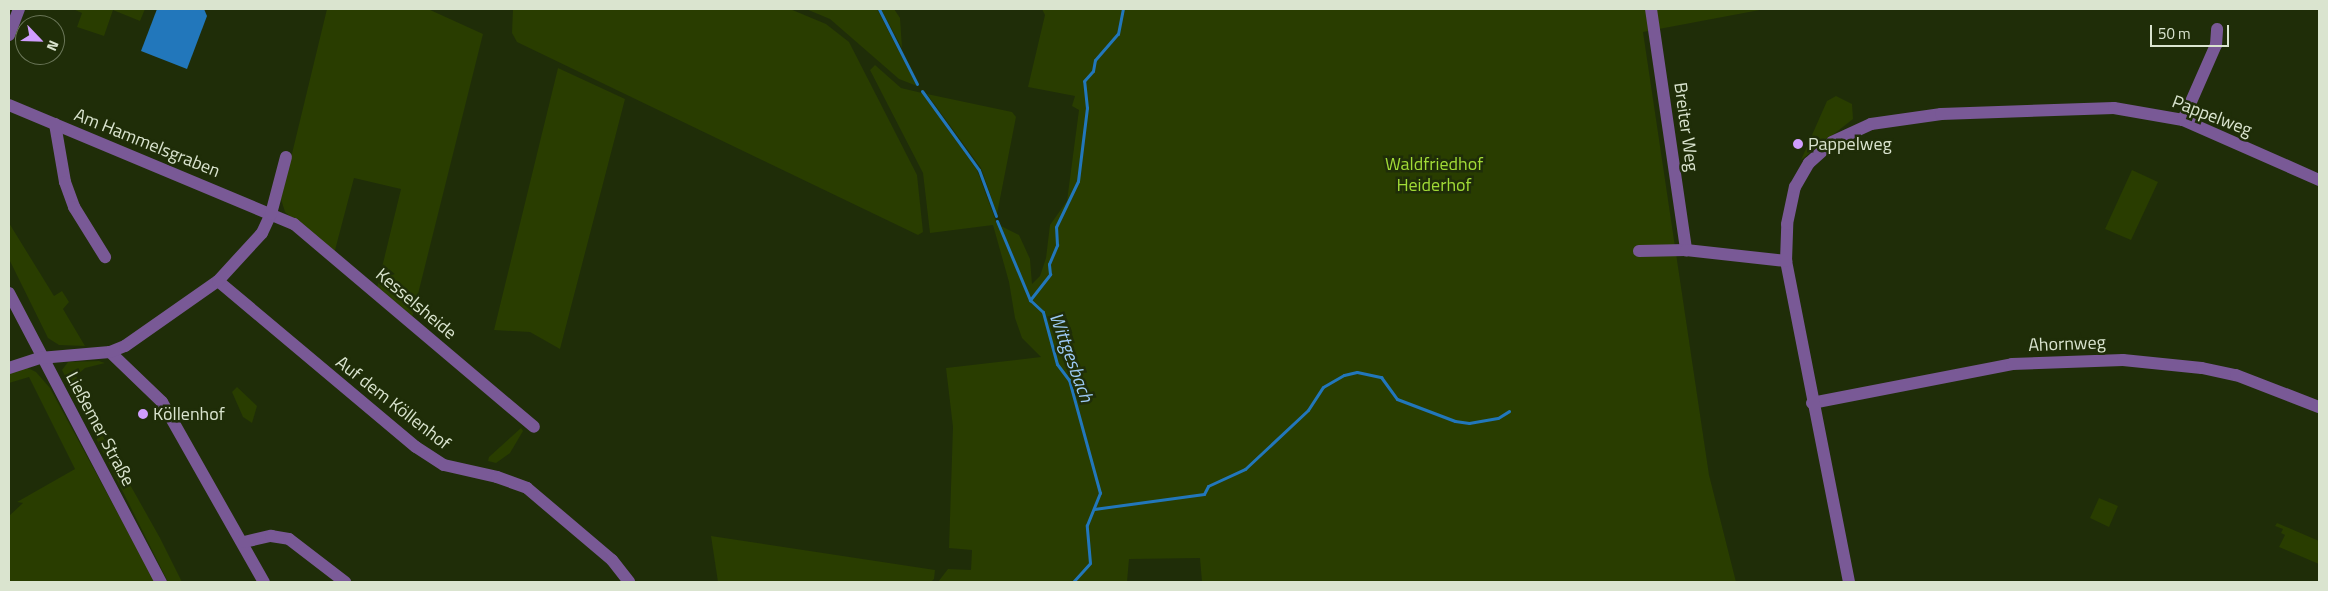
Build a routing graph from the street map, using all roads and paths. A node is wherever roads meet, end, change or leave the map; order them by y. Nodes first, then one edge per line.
1 (19, 9) edge
2 (1651, 9) edge
3 (2217, 29) dead end
4 (9, 35) edge
5 (9, 105) edge
6 (2183, 120) junction
7 (55, 124) junction
8 (286, 157) dead end
9 (2319, 180) edge
10 (271, 214) junction
11 (1686, 250) junction
12 (1639, 251) dead end
13 (105, 257) dead end
14 (1786, 261) junction
15 (218, 281) junction
16 (9, 293) edge
17 (110, 352) junction
18 (40, 358) junction
19 (9, 368) edge
20 (1812, 403) junction
21 (2319, 407) edge
22 (534, 427) dead end
23 (244, 542) junction
24 (161, 582) edge
25 (264, 582) edge
26 (345, 582) edge
27 (629, 582) edge
28 (1849, 582) edge

1 - 4 street
2 - 11 street, Breiter Weg
3 - 6 street
5 - 7 street, Am Hammelsgraben
6 - 9 street, Pappelweg
6 - 14 street, Pappelweg
7 - 10 street, Am Hammelsgraben
7 - 13 street
8 - 10 street
10 - 15 street
10 - 22 street, Kesselsheide
11 - 12 street
11 - 14 street
14 - 20 street, Pappelweg
15 - 17 street
15 - 27 street, Auf dem Köllenhof
16 - 18 street, Ließemer Straße
17 - 18 street
17 - 23 street
18 - 19 street
18 - 24 street, Ließemer Straße
20 - 21 street, Ahornweg
20 - 28 street, Pappelweg
23 - 25 street
23 - 26 street

